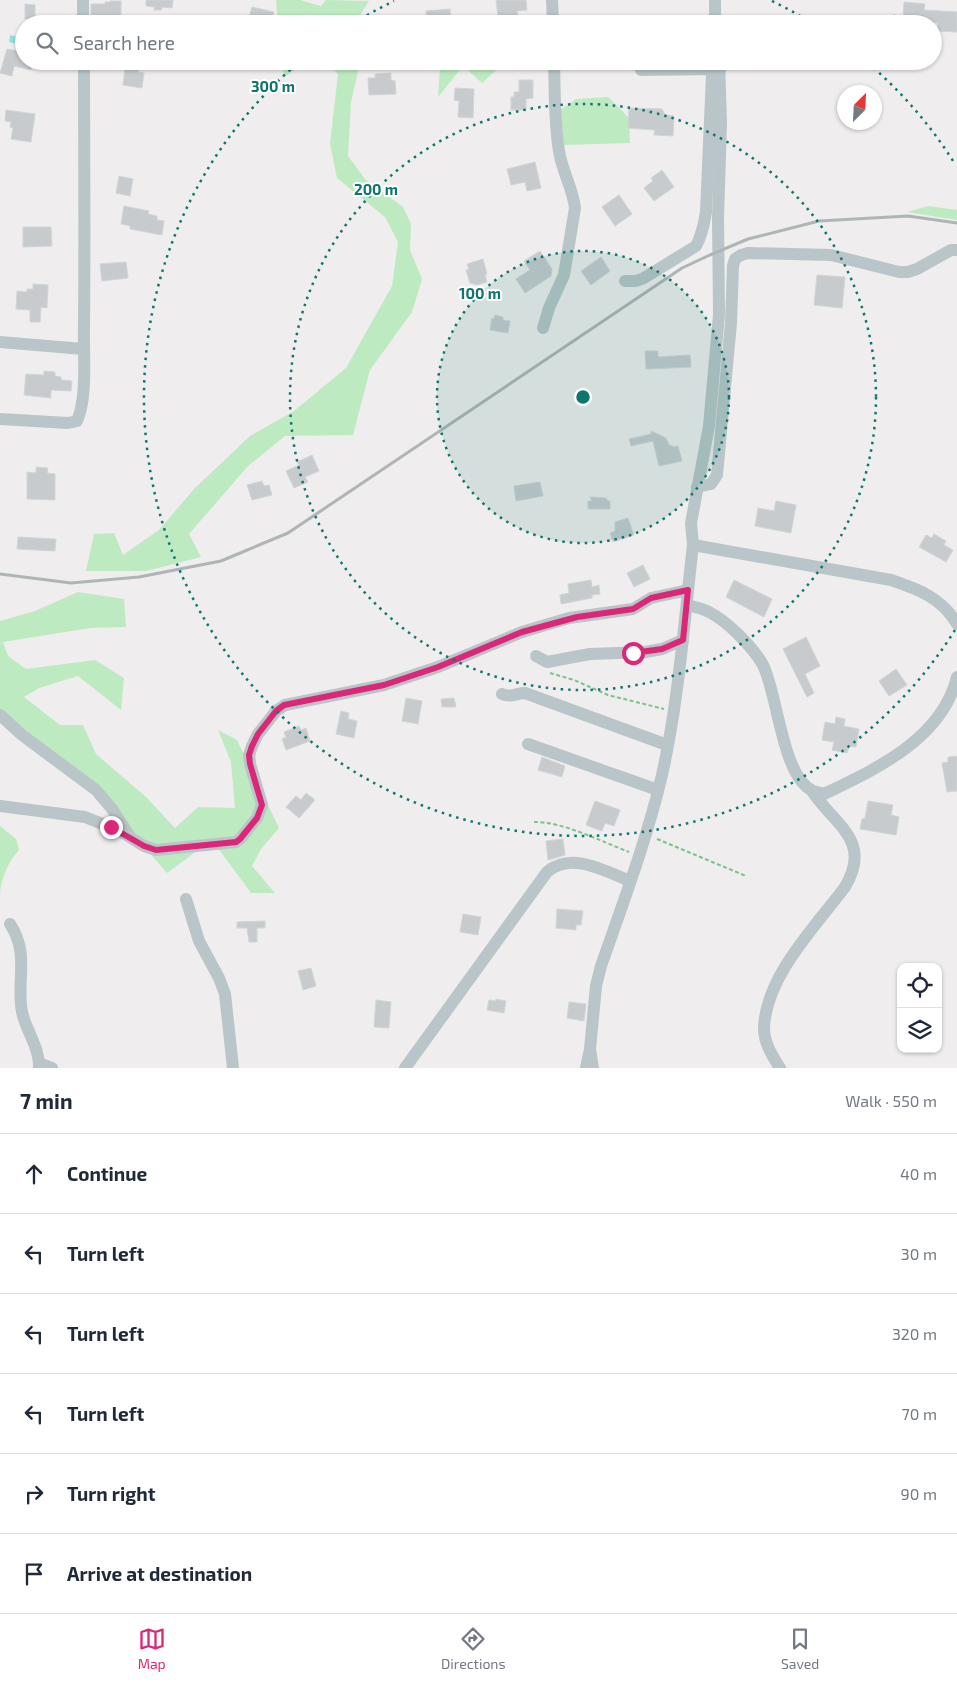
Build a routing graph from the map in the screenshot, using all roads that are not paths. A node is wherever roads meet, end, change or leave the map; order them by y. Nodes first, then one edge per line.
1 (83, 0) edge
2 (552, 0) edge
3 (715, 0) edge
4 (83, 15) edge
5 (553, 15) edge
6 (715, 15) edge
7 (84, 70) edge
8 (554, 70) edge
9 (717, 70) edge
10 (717, 70) edge
11 (957, 250) edge
12 (625, 281) dead end
13 (544, 328) dead end
14 (0, 342) edge
15 (84, 348) junction
16 (0, 419) edge
17 (697, 487) junction
18 (693, 546) junction
19 (688, 590) junction
20 (687, 605) junction
21 (957, 624) edge
22 (683, 640) junction
23 (536, 656) dead end
24 (957, 677) edge
25 (502, 694) dead end
26 (0, 715) edge
27 (528, 744) dead end
28 (667, 745) junction
29 (658, 790) junction
30 (812, 790) junction
31 (0, 806) edge
32 (130, 837) junction
33 (630, 882) junction
34 (186, 898) dead end
35 (10, 924) dead end
36 (590, 1050) junction
37 (39, 1066) edge
38 (52, 1068) edge
39 (233, 1068) edge
40 (405, 1068) edge
41 (586, 1068) edge
42 (593, 1068) edge
43 (780, 1068) edge

1 - 4 street
2 - 5 street
3 - 6 street
7 - 15 street
8 - 13 street
9 - 12 street
10 - 17 street
11 - 17 street
14 - 15 street
15 - 16 street
17 - 18 street
18 - 19 street
18 - 21 street
19 - 20 street
19 - 32 street
20 - 22 street
20 - 30 street
22 - 23 street
22 - 28 street
24 - 30 street
25 - 28 street
26 - 32 street
27 - 29 street
28 - 29 street
29 - 33 street
30 - 43 street
31 - 32 street
33 - 36 street
33 - 40 street
34 - 39 street
35 - 37 street
36 - 41 street
36 - 42 street
37 - 38 street

